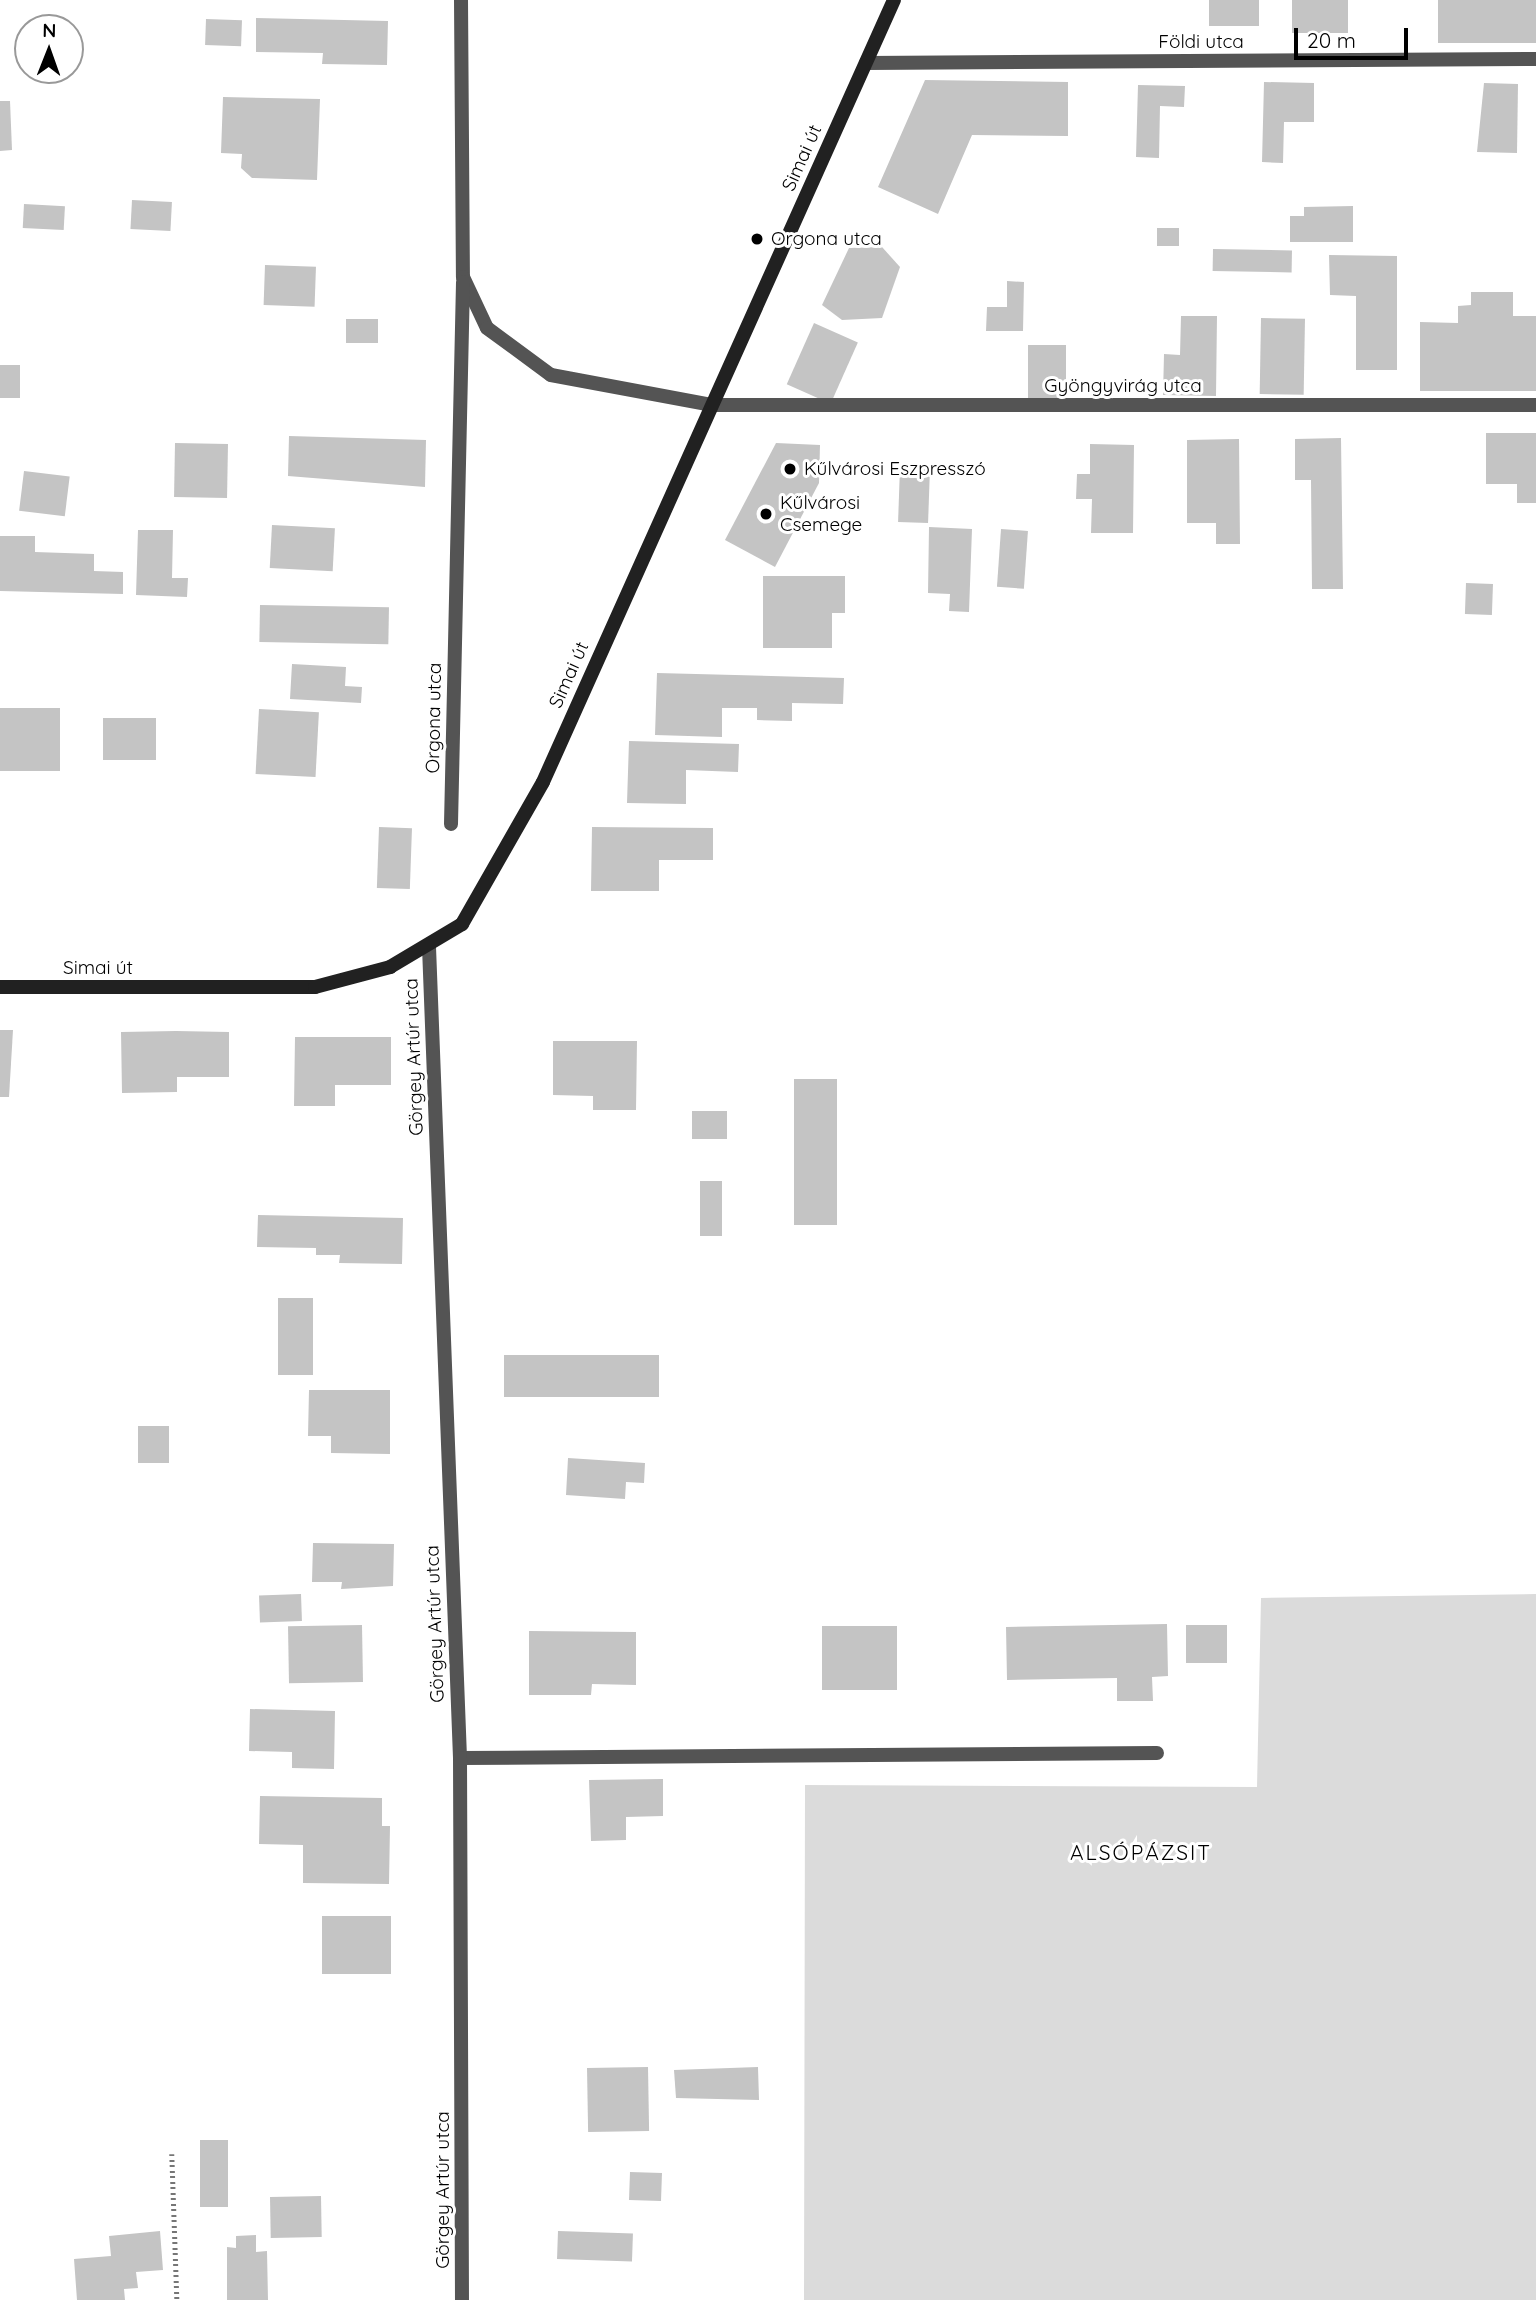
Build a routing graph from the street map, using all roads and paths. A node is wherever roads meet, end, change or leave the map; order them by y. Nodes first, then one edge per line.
1 (461, 0) edge
2 (894, 0) edge
3 (1536, 59) edge
4 (866, 63) junction
5 (463, 277) junction
6 (711, 405) junction
7 (1536, 405) edge
8 (451, 824) dead end
9 (429, 947) junction
10 (0, 987) edge
11 (1157, 1754) dead end
12 (460, 1758) junction
13 (172, 2154) dead end
14 (177, 2300) edge
15 (462, 2300) edge

1 - 5 street, Orgona utca
2 - 4 main road, Simai út
3 - 4 street, Földi utca
4 - 6 main road, Simai út
5 - 6 street, Orgona utca
5 - 8 street, Orgona utca
6 - 7 street, Gyöngyvirág utca
6 - 9 main road, Simai út
9 - 10 main road, Simai út
9 - 12 street, Görgey Artúr utca
11 - 12 street
12 - 15 street, Görgey Artúr utca
13 - 14 path

